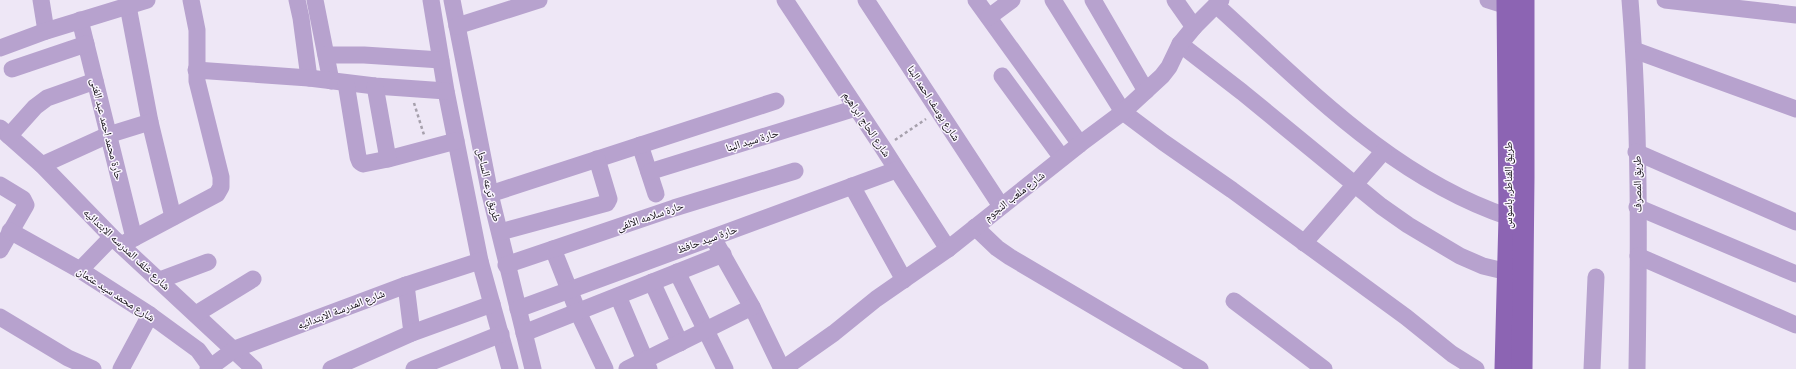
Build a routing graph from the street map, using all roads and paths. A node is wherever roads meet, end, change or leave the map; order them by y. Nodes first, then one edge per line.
1 (41, 0) edge
2 (146, 0) edge
3 (191, 0) edge
4 (298, 0) edge
5 (315, 0) edge
6 (431, 0) edge
7 (539, 0) edge
8 (785, 0) edge
9 (866, 0) edge
10 (976, 0) edge
11 (1012, 0) edge
12 (1053, 0) edge
13 (1093, 0) edge
14 (1175, 0) edge
15 (1488, 0) edge
16 (1630, 0) edge
17 (1665, 0) edge
18 (458, 2) edge
19 (1218, 2) edge
20 (1513, 2) edge
21 (128, 6) junction
22 (98, 7) edge
23 (1796, 15) edge
24 (989, 17) junction
25 (80, 20) junction
26 (457, 26) junction
27 (1194, 27) junction
28 (46, 31) junction
29 (86, 44) junction
30 (1180, 44) junction
31 (0, 48) edge
32 (1634, 50) junction
33 (326, 55) junction
34 (441, 60) junction
35 (12, 69) dead end
36 (196, 70) junction
37 (1002, 76) dead end
38 (309, 78) junction
39 (95, 81) junction
40 (339, 82) junction
41 (375, 86) junction
42 (410, 89) junction
43 (1146, 91) junction
44 (446, 92) junction
45 (776, 101) dead end
46 (856, 108) junction
47 (1796, 109) edge
48 (938, 110) junction
49 (1123, 112) junction
50 (150, 122) junction
51 (5, 132) edge
52 (108, 135) junction
53 (456, 141) junction
54 (1080, 144) junction
55 (640, 145) junction
56 (428, 148) junction
57 (884, 148) junction
58 (1383, 152) junction
59 (1636, 152) junction
60 (1062, 158) junction
61 (597, 159) junction
62 (388, 160) junction
63 (42, 165) junction
64 (896, 170) junction
65 (795, 171) dead end
66 (649, 172) junction
67 (0, 185) edge
68 (1354, 185) junction
69 (852, 186) junction
70 (490, 194) junction
71 (656, 194) dead end
72 (1001, 206) junction
73 (1637, 207) junction
74 (173, 217) junction
75 (1509, 217) junction
76 (1796, 222) edge
77 (975, 227) junction
78 (10, 232) junction
79 (500, 232) junction
80 (712, 237) junction
81 (122, 240) junction
82 (1304, 243) junction
83 (553, 249) junction
84 (948, 249) junction
85 (0, 250) edge
86 (723, 254) junction
87 (1638, 256) junction
88 (480, 261) junction
89 (208, 262) dead end
90 (506, 264) junction
91 (80, 270) junction
92 (677, 272) junction
93 (1508, 272) junction
94 (1796, 274) edge
95 (1596, 277) dead end
96 (253, 278) dead end
97 (160, 280) junction
98 (904, 280) junction
99 (652, 282) junction
100 (406, 285) junction
101 (569, 290) junction
102 (618, 296) junction
103 (1234, 301) dead end
104 (492, 304) junction
105 (752, 307) junction
106 (518, 309) junction
107 (578, 312) junction
108 (196, 314) junction
109 (150, 315) junction
110 (0, 317) edge
111 (1796, 325) edge
112 (706, 330) junction
113 (412, 333) junction
114 (524, 333) junction
115 (501, 334) junction
116 (680, 343) junction
117 (235, 349) junction
118 (65, 363) edge
119 (647, 365) edge
120 (210, 368) edge
121 (93, 369) edge
122 (121, 369) edge
123 (254, 369) edge
124 (331, 369) edge
125 (414, 369) edge
126 (510, 369) edge
127 (533, 369) edge
128 (605, 369) edge
129 (627, 369) edge
130 (725, 369) edge
131 (783, 369) edge
132 (1200, 369) edge
133 (1324, 369) edge
134 (1476, 369) edge
135 (1505, 369) edge
136 (1522, 369) edge
137 (1592, 369) edge
138 (1638, 369) edge

1 - 28 street
2 - 21 street
3 - 36 street
4 - 38 street
5 - 33 street
6 - 34 street, طريق ترعه الساحل
7 - 26 street
8 - 46 street, شارع الحاج ابراهيم
9 - 48 street, شارع يوسف احمد البنا
10 - 24 street
11 - 24 street
12 - 49 street
13 - 43 street
14 - 27 street
15 - 20 street
16 - 32 street, طريق المصرف
17 - 23 street
18 - 26 street, طريق ترعه الساحل
19 - 27 street, شارع ملعب النجوم
19 - 58 street
20 - 75 main road, طريق القناطر, باسوس
20 - 136 main road, طريق القناطر, باسوس
21 - 22 street
21 - 50 street
22 - 25 street
24 - 54 street
25 - 28 street
25 - 29 street, حارة محمد احمد عبد الغنى
26 - 70 street, طريق ترعه الساحل
27 - 30 street, شارع ملعب النجوم
28 - 31 street
29 - 35 street
29 - 39 street, حارة محمد احمد عبد الغنى
30 - 43 street, شارع ملعب النجوم
30 - 68 street
32 - 47 street
32 - 59 street, طريق المصرف
33 - 34 street
33 - 40 street
34 - 44 street, طريق ترعه الساحل
36 - 38 street
36 - 74 street
37 - 60 street
38 - 40 street
39 - 51 street
39 - 52 street, حارة محمد احمد عبد الغنى
40 - 41 street
40 - 62 street
41 - 42 street
41 - 62 street
42 - 44 street
42 - 56 path
43 - 49 street, شارع ملعب النجوم
44 - 53 street, طريق ترعه الساحل
45 - 55 street
46 - 57 street, شارع الحاج ابراهيم
46 - 66 street, حارة سيد البنا
48 - 57 path
48 - 72 street, شارع يوسف احمد البنا
49 - 54 street, شارع ملعب النجوم
49 - 82 street
50 - 52 street
50 - 74 street
51 - 63 street, شارع خلف المدرسه الابتدائيه
52 - 63 street
52 - 81 street, حارة محمد احمد عبد الغنى
53 - 56 street
53 - 88 street, طريق ترعه الساحل
54 - 60 street, شارع ملعب النجوم
55 - 61 street
55 - 66 street
56 - 62 street
57 - 64 street, شارع الحاج ابراهيم
58 - 68 street
58 - 75 street
59 - 73 street, طريق المصرف
59 - 76 street
60 - 72 street, شارع ملعب النجوم
61 - 70 street
61 - 79 street
63 - 81 street, شارع خلف المدرسه الابتدائيه
64 - 69 street, حارة سيد حافظ
64 - 84 street, شارع الحاج ابراهيم
65 - 83 street, حارة سلامه الالفى
66 - 71 street
67 - 78 street
68 - 82 street
68 - 93 street
69 - 80 street, حارة سيد حافظ
69 - 98 street
70 - 79 street, طريق ترعه الساحل
72 - 77 street, شارع ملعب النجوم
73 - 87 street, طريق المصرف
73 - 94 street
74 - 81 street
75 - 93 main road, طريق القناطر, باسوس
77 - 84 street, شارع ملعب النجوم
77 - 132 street
78 - 85 street
78 - 91 street, شارع محمد سيد عثمان
79 - 90 street, طريق ترعه الساحل
80 - 86 street
80 - 101 street, حارة سيد حافظ
81 - 91 street
81 - 97 street, شارع خلف المدرسه الابتدائيه
82 - 134 street
83 - 90 street, حارة سلامه الالفى
83 - 101 street
84 - 98 street, شارع ملعب النجوم
86 - 92 street
86 - 105 street
87 - 111 street
87 - 138 street, طريق المصرف
88 - 100 street, شارع المدرسة الابتدائيه
88 - 104 street, طريق ترعه الساحل
89 - 97 street
90 - 106 street, طريق ترعه الساحل
91 - 109 street, شارع محمد سيد عثمان
92 - 99 street
92 - 112 street
93 - 135 main road, طريق القناطر, باسوس
95 - 137 street
96 - 108 street
97 - 108 street, شارع خلف المدرسه الابتدائيه
98 - 131 street, شارع ملعب النجوم
99 - 102 street
99 - 116 street
100 - 113 street
100 - 117 street, شارع المدرسة الابتدائيه
101 - 106 street, حارة سيد حافظ
101 - 107 street
102 - 107 street
102 - 119 street
103 - 133 street
104 - 113 street
104 - 115 street, طريق ترعه الساحل
105 - 112 street
105 - 131 street
106 - 114 street, طريق ترعه الساحل
107 - 114 street
107 - 128 street
108 - 117 street, شارع خلف المدرسه الابتدائيه
109 - 120 street, شارع محمد سيد عثمان
109 - 122 street
110 - 118 street
112 - 116 street
112 - 130 street
113 - 124 street
114 - 127 street, طريق ترعه الساحل
115 - 125 street
115 - 126 street, طريق ترعه الساحل
116 - 119 street
117 - 120 street, شارع المدرسة الابتدائيه
117 - 123 street, شارع خلف المدرسه الابتدائيه
118 - 121 street
119 - 129 street

